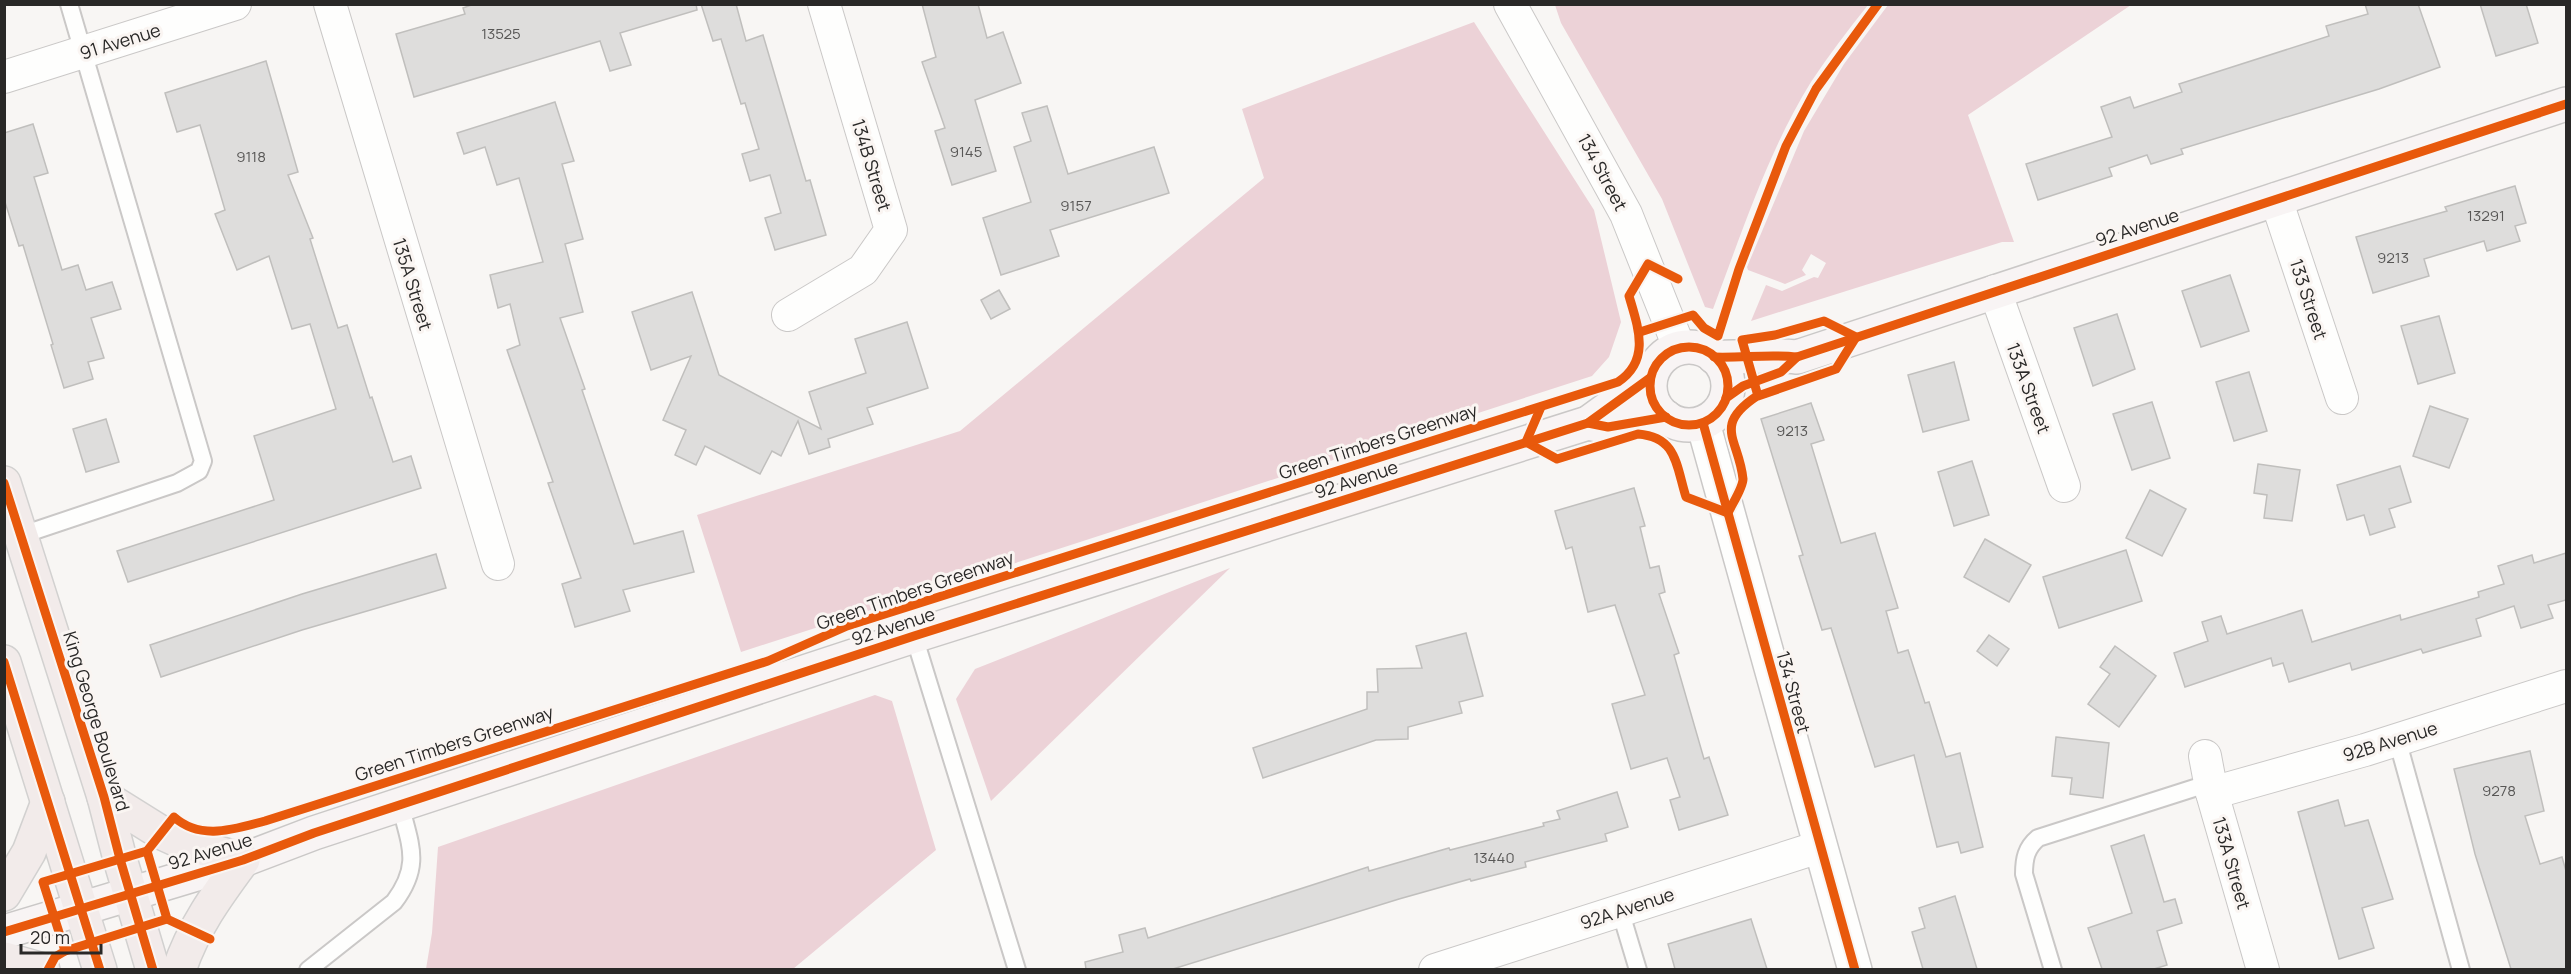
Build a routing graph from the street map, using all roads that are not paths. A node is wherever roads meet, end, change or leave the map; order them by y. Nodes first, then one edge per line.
1 (69, 4) edge
2 (235, 4) edge
3 (330, 4) edge
4 (824, 4) edge
5 (1510, 4) edge
6 (84, 52) junction
7 (4, 77) edge
8 (2566, 108) edge
9 (2276, 199) junction
10 (1995, 291) junction
11 (788, 315) dead end
12 (1679, 348) junction
13 (1714, 357) junction
14 (1797, 357) junction
15 (1650, 378) junction
16 (1726, 398) junction
17 (2342, 398) dead end
18 (1666, 417) junction
19 (1588, 423) junction
20 (1703, 423) junction
21 (4, 483) edge
22 (2064, 486) dead end
23 (22, 535) junction
24 (498, 564) dead end
25 (914, 636) junction
26 (4, 662) edge
27 (2566, 686) edge
28 (2397, 739) junction
29 (2209, 777) junction
30 (104, 797) junction
31 (48, 802) junction
32 (400, 804) junction
33 (1819, 848) junction
34 (243, 860) junction
35 (4, 894) edge
36 (130, 894) junction
37 (80, 908) junction
38 (1620, 910) junction
39 (4, 932) edge
40 (4, 959) edge
41 (43, 969) edge
42 (100, 969) edge
43 (153, 969) edge
44 (178, 969) edge
45 (308, 969) edge
46 (1017, 969) edge
47 (1435, 969) edge
48 (1638, 969) edge
49 (1855, 969) edge
50 (2053, 969) edge
51 (2262, 969) edge
52 (2461, 969) edge

1 - 6 lane
2 - 6 street, 91 Avenue
3 - 24 street, 135A Street
4 - 11 street, 134B Street
5 - 12 street, 134 Street
6 - 7 street, 91 Avenue
6 - 23 lane
8 - 9 main road, 92 Avenue
9 - 10 main road, 92 Avenue
9 - 17 street, 133 Street
10 - 14 main road, 92 Avenue
10 - 22 street, 133A Street
12 - 13 main road
12 - 15 main road
13 - 14 main road, 92 Avenue
13 - 16 main road
14 - 16 main road
15 - 18 main road
15 - 19 main road
16 - 20 main road
18 - 19 main road
18 - 20 main road
19 - 25 main road, 92 Avenue
20 - 33 street, 134 Street
21 - 23 main road, King George Boulevard
23 - 30 main road, King George Boulevard
25 - 32 main road, 92 Avenue
25 - 46 lane
26 - 31 main road
27 - 28 street, 92B Avenue
28 - 29 street, 92B Avenue
28 - 52 lane
29 - 50 lane
29 - 51 street, 133A Street
30 - 34 main road
30 - 36 main road, King George Boulevard
31 - 35 main road
31 - 37 main road
32 - 34 main road, 92 Avenue
32 - 45 lane
33 - 38 street, 92A Avenue
33 - 49 street, 134 Street
34 - 36 main road, 92 Avenue
34 - 44 main road
36 - 37 main road, 92 Avenue
36 - 43 main road, King George Boulevard
37 - 39 main road, 92 Avenue
37 - 42 main road
38 - 47 street, 92A Avenue
38 - 48 lane
40 - 41 main road

